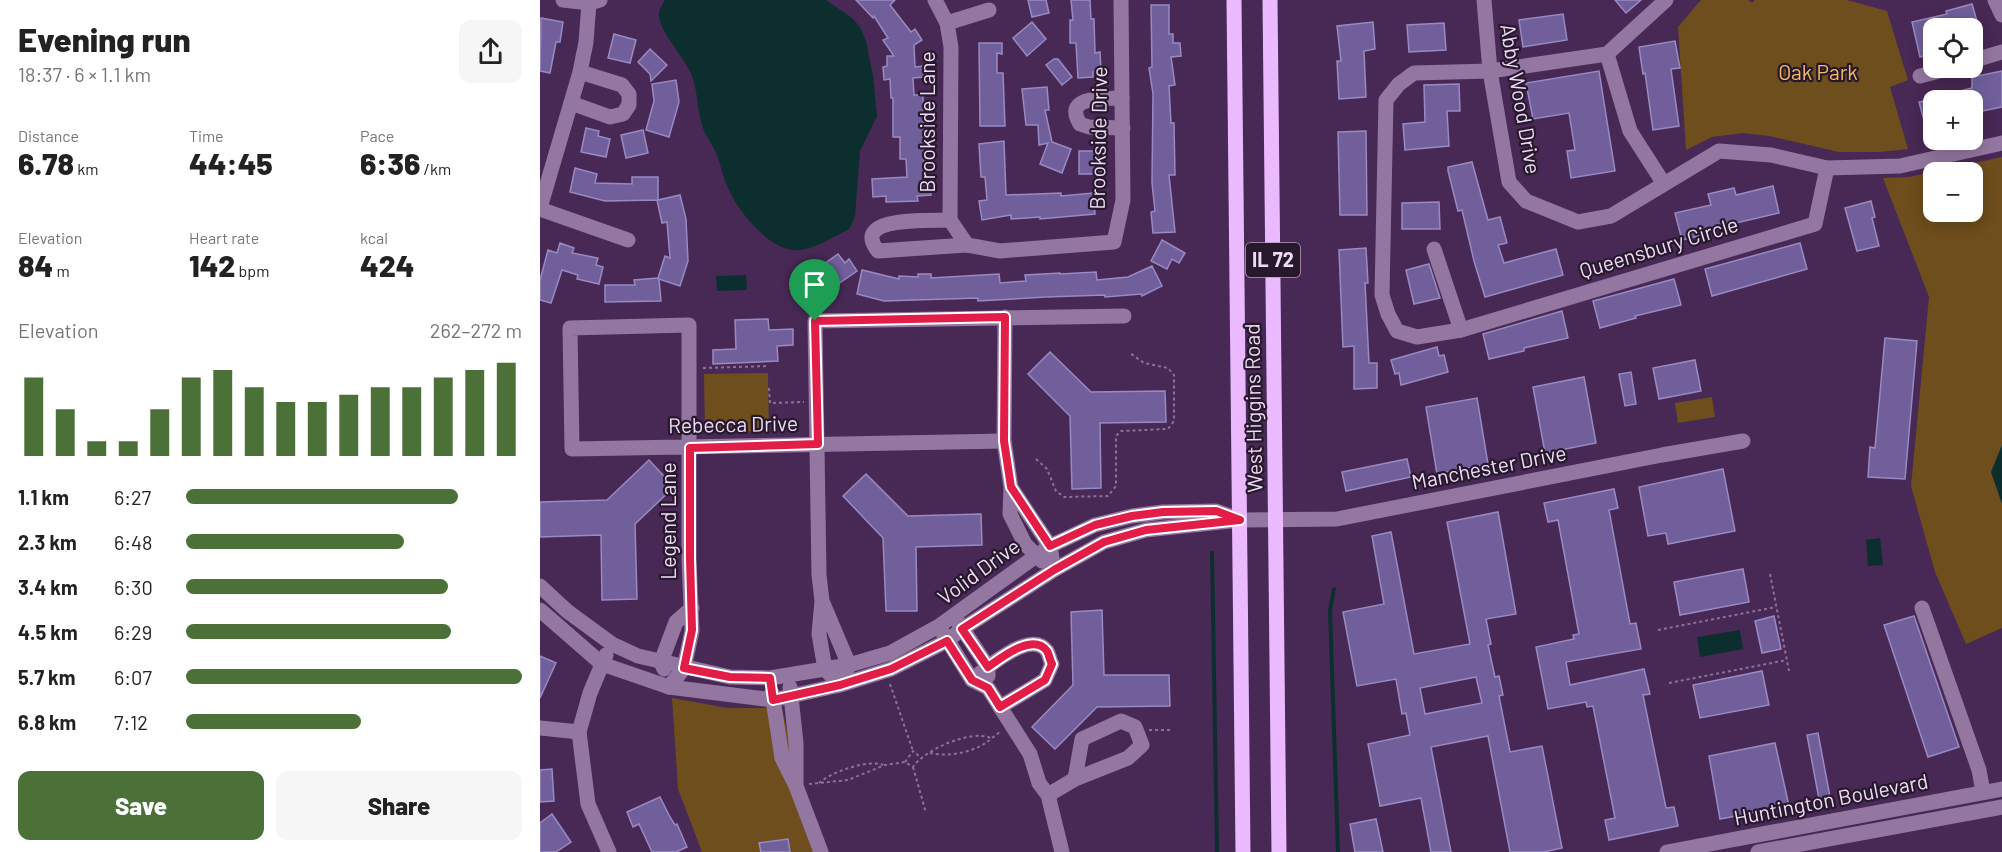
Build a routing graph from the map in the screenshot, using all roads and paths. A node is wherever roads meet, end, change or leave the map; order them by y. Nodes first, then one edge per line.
1 (563, 0) edge
2 (935, 0) edge
3 (1121, 0) edge
4 (1234, 0) edge
5 (1270, 0) edge
6 (1484, 0) edge
7 (1666, 0) edge
8 (1995, 0) edge
9 (594, 2) edge
10 (989, 10) dead end
11 (2002, 15) edge
12 (947, 23) junction
13 (2002, 52) edge
14 (1607, 54) junction
15 (1983, 58) edge
16 (1490, 71) junction
17 (580, 72) junction
18 (1923, 75) edge
19 (1920, 76) dead end
20 (1122, 98) junction
21 (571, 103) junction
22 (1123, 128) junction
23 (2002, 143) edge
24 (1827, 168) junction
25 (1664, 183) junction
26 (540, 208) edge
27 (950, 220) junction
28 (628, 240) dead end
29 (966, 245) junction
30 (1434, 249) dead end
31 (1124, 316) dead end
32 (1005, 317) junction
33 (1461, 330) junction
34 (1130, 352) dead end
35 (769, 366) dead end
36 (699, 368) dead end
37 (769, 388) dead end
38 (807, 402) dead end
39 (1004, 441) junction
40 (1743, 441) dead end
41 (818, 444) junction
42 (690, 448) junction
43 (572, 449) joint
44 (1036, 459) dead end
45 (1011, 487) junction
46 (1240, 520) junction
47 (1276, 520) junction
48 (1050, 546) junction
49 (1035, 557) junction
50 (1054, 570) junction
51 (1770, 574) dead end
52 (540, 586) edge
53 (822, 600) junction
54 (1776, 607) junction
55 (1922, 608) dead end
56 (692, 609) junction
57 (540, 610) edge
58 (954, 615) junction
59 (939, 626) junction
60 (962, 629) junction
61 (1658, 630) dead end
62 (947, 641) junction
63 (612, 644) junction
64 (1787, 660) junction
65 (661, 662) junction
66 (602, 664) junction
67 (849, 665) junction
68 (988, 667) junction
69 (684, 668) junction
70 (825, 669) junction
71 (1789, 671) dead end
72 (788, 675) junction
73 (770, 678) junction
74 (972, 680) junction
75 (1669, 683) dead end
76 (890, 684) dead end
77 (840, 685) junction
78 (669, 687) junction
79 (988, 688) junction
80 (791, 698) junction
81 (773, 700) junction
82 (1000, 707) junction
83 (540, 728) edge
84 (1148, 730) dead end
85 (1170, 730) dead end
86 (579, 732) junction
87 (913, 751) junction
88 (930, 753) junction
89 (920, 757) junction
90 (904, 762) junction
91 (885, 765) junction
92 (913, 767) junction
93 (1075, 779) junction
94 (796, 786) junction
95 (2002, 789) edge
96 (1983, 792) junction
97 (1048, 795) junction
98 (2002, 807) edge
99 (926, 813) dead end
100 (1762, 834) junction
101 (604, 850) edge
102 (821, 852) edge
103 (1062, 852) edge
104 (1243, 852) edge
105 (1279, 852) edge
106 (1667, 852) edge
107 (1763, 852) edge

1 - 9 street
2 - 12 street, Brookside Lane
3 - 20 street, Brookside Drive
4 - 46 main road, West Higgins Road / IL 72
5 - 47 main road, West Higgins Road / IL 72
6 - 16 street, Abby Wood Drive
7 - 14 street
8 - 11 street
9 - 17 street
10 - 12 street, Brookside Lane
12 - 27 street, Brookside Lane
13 - 15 street
14 - 16 street, Queensbury Circle
14 - 25 street
16 - 25 street, Abby Wood Drive
16 - 33 street, Queensbury Circle
17 - 21 street
17 - 21 street
18 - 19 street
20 - 22 street, Brookside Drive
20 - 22 street
21 - 26 street
22 - 29 street, Brookside Drive
23 - 24 street, Abby Wood Drive
24 - 25 street, Abby Wood Drive
24 - 33 street, Queensbury Circle
26 - 28 street
27 - 29 street
27 - 29 street
30 - 33 street
31 - 32 street
32 - 39 street
32 - 41 street
34 - 44 path
35 - 36 path
37 - 38 path
39 - 41 street, Rebecca Drive
39 - 45 street
40 - 47 street, Manchester Drive
41 - 42 street, Rebecca Drive
41 - 53 street
42 - 43 street, Rebecca Drive
42 - 43 street, Legend Lane
42 - 56 street, Legend Lane
45 - 48 street
45 - 49 street
46 - 47 street, Manchester Drive
46 - 48 street, Volid Drive
46 - 50 street, Volid Drive
46 - 104 main road, West Higgins Road / IL 72
47 - 105 main road, West Higgins Road / IL 72
48 - 49 street, Volid Drive
48 - 50 street
49 - 50 street
49 - 58 street, Volid Drive
50 - 60 street, Volid Drive
51 - 54 path
52 - 63 street, Volid Drive
53 - 67 street
53 - 70 street
54 - 61 path
54 - 64 path
55 - 96 street
56 - 65 street, Legend Lane
56 - 69 street, Legend Lane
57 - 66 street, Volid Drive
58 - 59 street, Volid Drive
58 - 60 street
59 - 62 street
59 - 67 street, Volid Drive
60 - 62 street, Volid Drive
60 - 68 street
62 - 74 street
62 - 77 street, Volid Drive
63 - 65 street, Volid Drive
63 - 66 street
64 - 71 path
64 - 75 path
65 - 69 street, Volid Drive
65 - 78 street
66 - 78 street, Volid Drive
66 - 86 street
67 - 70 street, Volid Drive
67 - 77 street
68 - 74 street
68 - 79 street
68 - 82 street
69 - 73 street, Volid Drive
69 - 78 street, Legend Lane
70 - 72 street, Volid Drive
70 - 77 street
72 - 73 street, Volid Drive
72 - 80 street
73 - 81 street
74 - 79 street
76 - 87 path
77 - 80 street, Volid Drive
78 - 81 street, Volid Drive
79 - 82 street
80 - 81 street, Volid Drive
80 - 94 street
81 - 94 street
82 - 97 street
83 - 86 street
84 - 85 path
86 - 101 street
87 - 89 path
87 - 90 path
88 - 88 path
88 - 89 path
89 - 92 path
90 - 91 path
90 - 92 path
91 - 91 path
92 - 99 path
93 - 93 street
93 - 97 street
94 - 102 street
95 - 96 street, Huntington Boulevard
96 - 100 street, Huntington Boulevard
97 - 103 street
98 - 107 street, Huntington Boulevard
100 - 106 street, Huntington Boulevard
100 - 107 street

